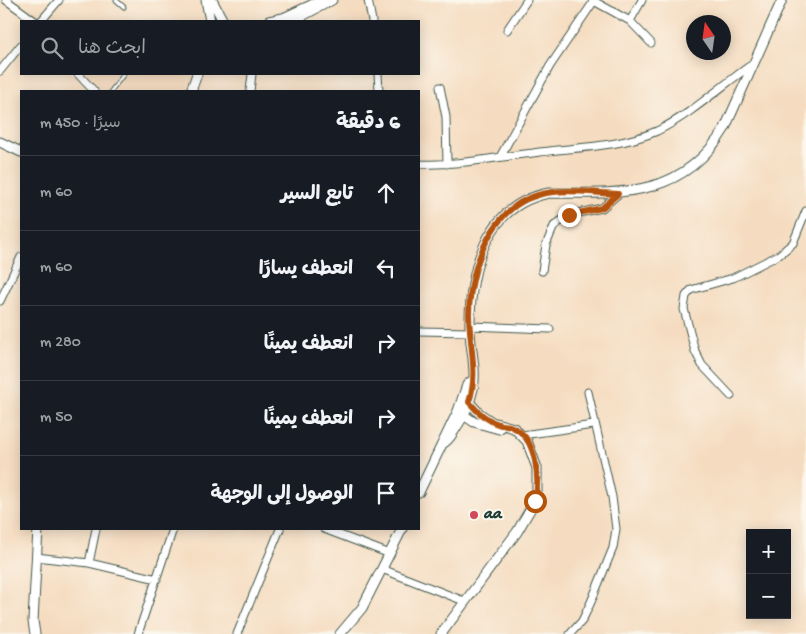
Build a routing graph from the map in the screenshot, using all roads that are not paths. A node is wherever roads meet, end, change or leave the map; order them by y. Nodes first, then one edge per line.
1 (6, 0) edge
2 (58, 0) edge
3 (116, 0) edge
4 (206, 0) edge
5 (212, 0) edge
6 (322, 0) edge
7 (332, 0) edge
8 (368, 0) edge
9 (527, 0) edge
10 (593, 0) edge
11 (642, 0) edge
12 (782, 0) edge
13 (124, 7) dead end
14 (296, 18) edge
15 (34, 20) edge
16 (42, 20) edge
17 (212, 20) edge
18 (222, 20) edge
19 (278, 20) edge
20 (372, 20) edge
21 (630, 21) junction
22 (507, 30) dead end
23 (650, 43) dead end
24 (20, 46) edge
25 (756, 61) junction
26 (0, 71) edge
27 (79, 75) edge
28 (123, 75) edge
29 (198, 75) edge
30 (252, 75) edge
31 (378, 75) edge
32 (440, 87) dead end
33 (93, 90) edge
34 (112, 90) edge
35 (191, 90) edge
36 (250, 90) edge
37 (379, 90) edge
38 (0, 142) edge
39 (20, 152) edge
40 (500, 157) junction
41 (420, 164) edge
42 (447, 164) junction
43 (618, 194) junction
44 (806, 211) edge
45 (20, 259) edge
46 (542, 271) dead end
47 (0, 301) edge
48 (470, 329) junction
49 (550, 329) dead end
50 (420, 331) edge
51 (472, 380) junction
52 (588, 392) dead end
53 (731, 396) dead end
54 (469, 402) junction
55 (461, 413) junction
56 (594, 425) junction
57 (519, 433) junction
58 (420, 490) edge
59 (38, 530) edge
60 (96, 530) edge
61 (174, 530) edge
62 (280, 530) edge
63 (328, 530) edge
64 (402, 530) edge
65 (390, 554) junction
66 (36, 557) junction
67 (89, 563) junction
68 (382, 569) junction
69 (157, 580) junction
70 (464, 601) junction
71 (35, 634) edge
72 (138, 634) edge
73 (238, 634) edge
74 (340, 634) edge
75 (441, 634) edge
76 (570, 634) edge

1 - 15 street
2 - 16 street
3 - 13 lane
4 - 17 street
5 - 18 street
6 - 14 street
7 - 14 street
8 - 20 street
9 - 22 street
10 - 21 street
10 - 40 street
11 - 21 street
12 - 25 street
14 - 19 street
21 - 23 street
24 - 26 street
25 - 40 street
25 - 43 street
27 - 33 street
28 - 34 lane
29 - 35 street
30 - 36 street
31 - 37 street
32 - 42 street
38 - 39 street
40 - 42 street
41 - 42 street
43 - 46 street
43 - 48 street
44 - 53 street
45 - 47 street
48 - 49 street
48 - 50 street
48 - 51 street
51 - 54 street
51 - 55 street
52 - 56 street
54 - 55 street
54 - 57 street
55 - 57 street
55 - 58 street
56 - 57 street
56 - 76 street
57 - 70 street
59 - 66 street
60 - 67 street
61 - 69 street
62 - 73 street
63 - 65 street
64 - 65 street
65 - 68 street
66 - 67 street
66 - 71 street
67 - 69 street
68 - 70 street
68 - 74 street
69 - 72 street
70 - 75 street

